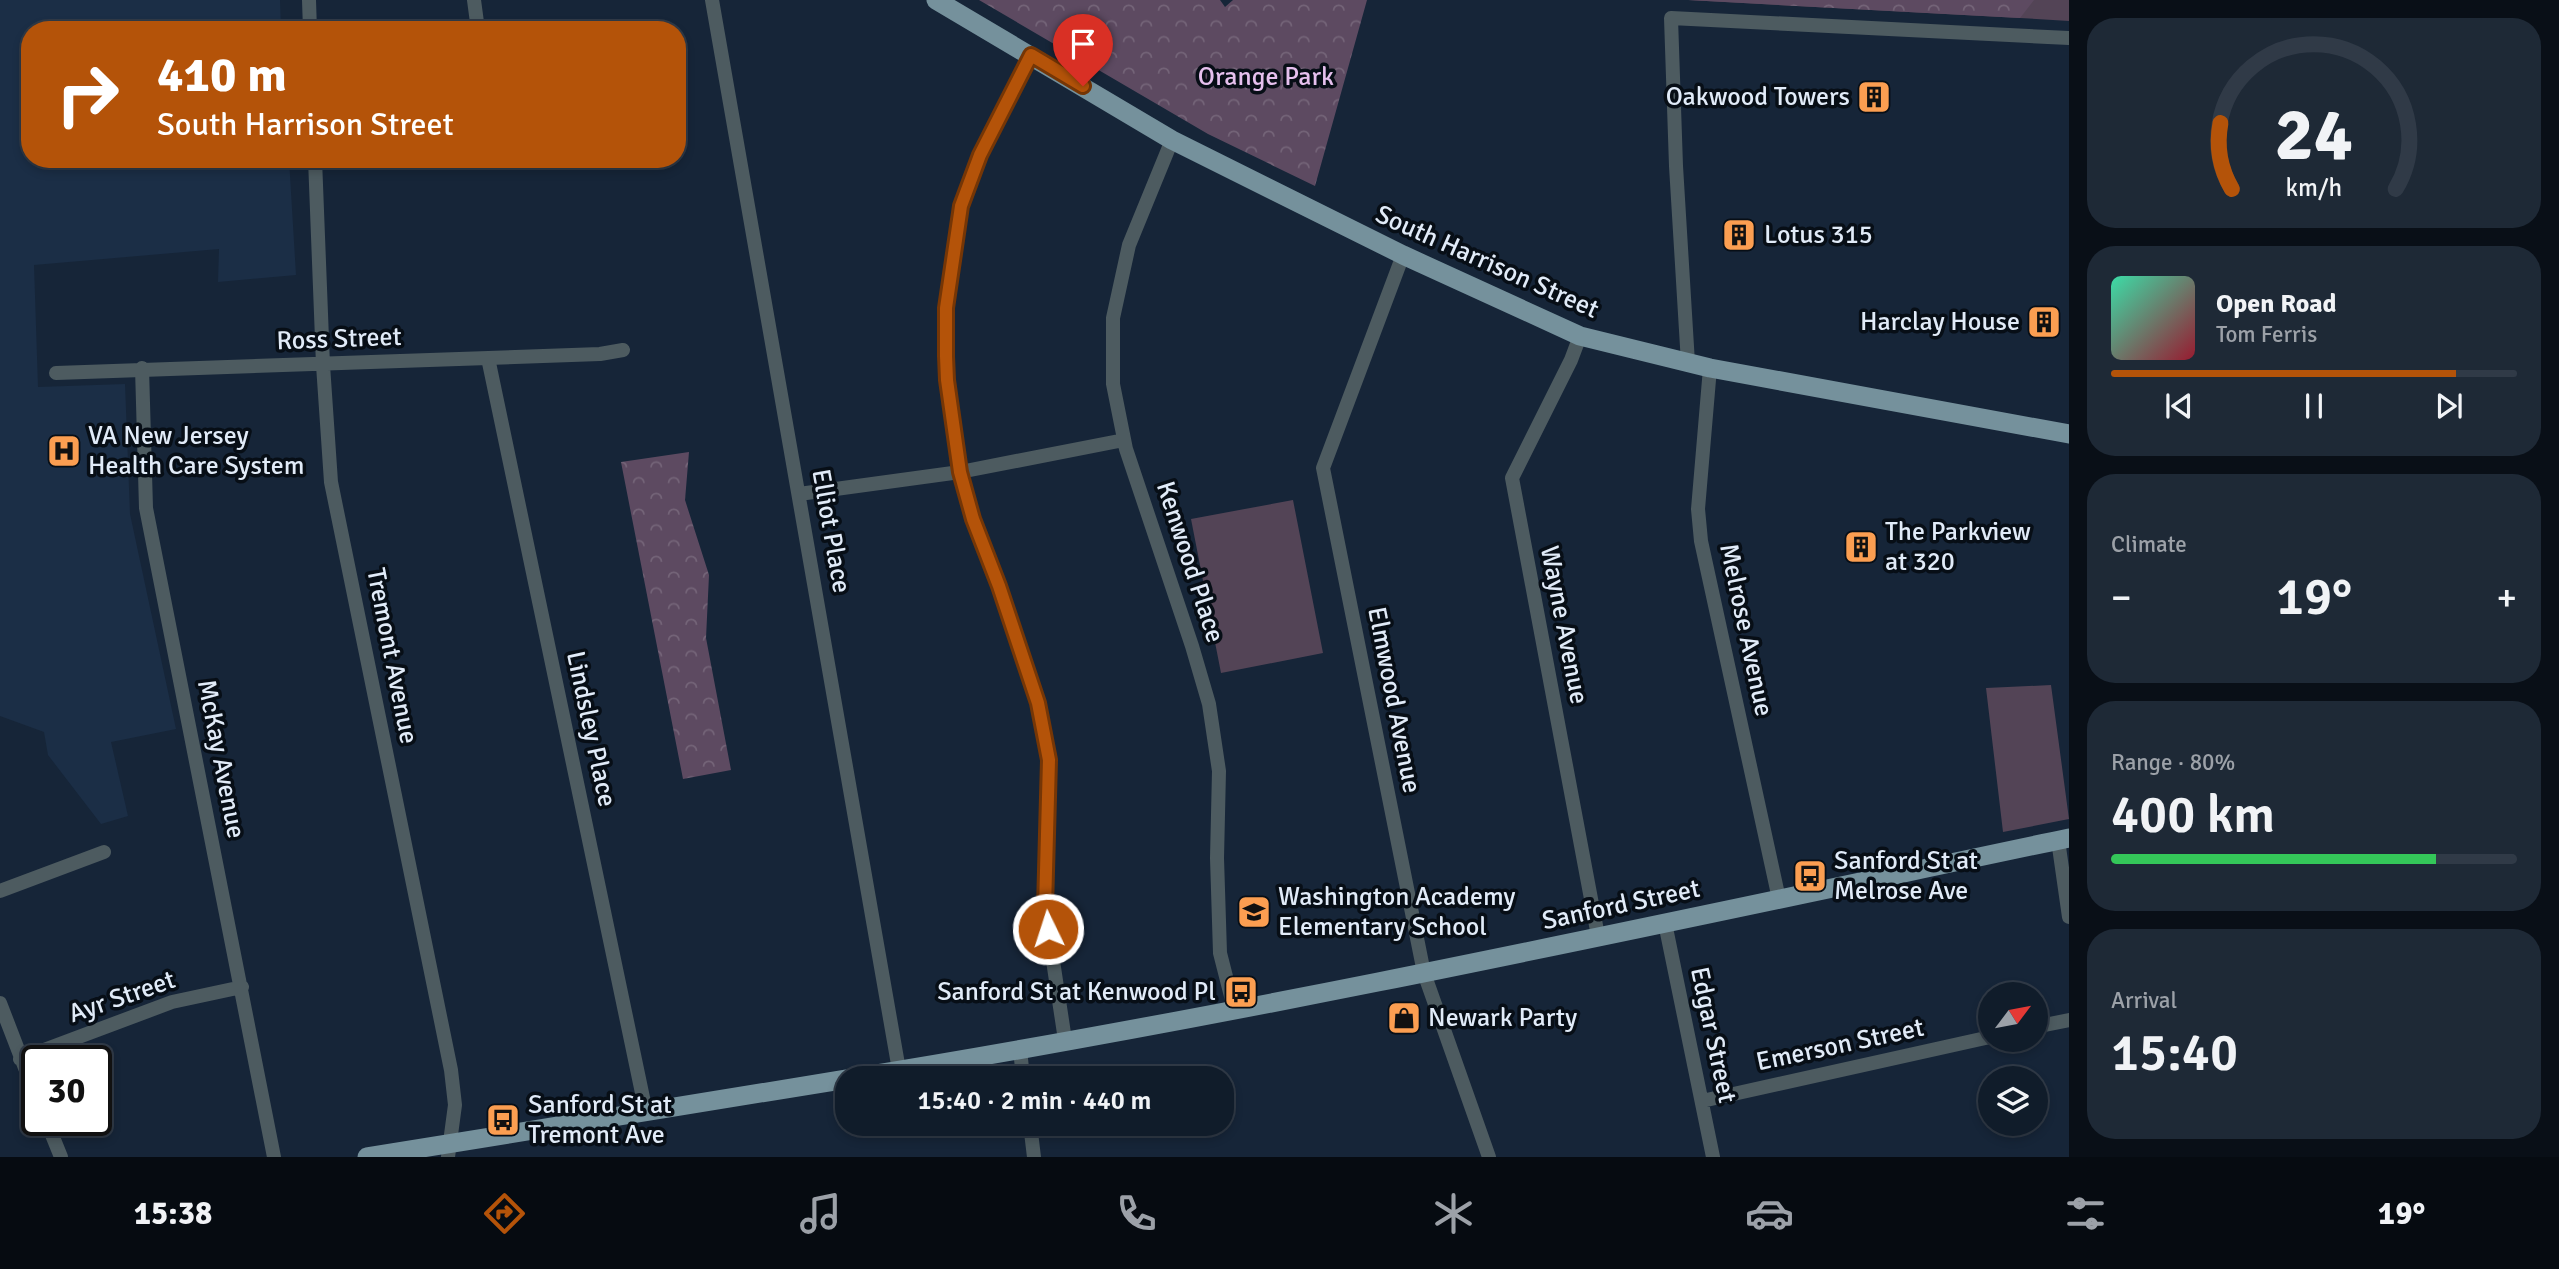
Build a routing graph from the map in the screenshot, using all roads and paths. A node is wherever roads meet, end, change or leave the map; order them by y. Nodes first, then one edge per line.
1 (309, 0) edge
2 (474, 0) edge
3 (712, 0) edge
4 (936, 0) edge
5 (310, 21) edge
6 (477, 21) edge
7 (2069, 38) edge
8 (1031, 55) junction
9 (1172, 140) junction
10 (316, 168) edge
11 (1403, 256) junction
12 (1580, 336) junction
13 (623, 350) dead end
14 (488, 358) junction
15 (1688, 363) junction
16 (323, 365) junction
17 (142, 368) junction
18 (1710, 368) junction
19 (56, 373) dead end
20 (2069, 434) edge
21 (1124, 440) junction
22 (960, 472) junction
23 (799, 494) junction
24 (2063, 839) edge
25 (104, 852) dead end
26 (0, 891) edge
27 (1779, 899) junction
28 (2069, 917) edge
29 (1665, 923) junction
30 (1598, 936) junction
31 (1424, 973) junction
32 (242, 987) junction
33 (0, 1003) edge
34 (1234, 1008) junction
35 (2069, 1020) edge
36 (2048, 1024) edge
37 (1065, 1040) junction
38 (1978, 1040) edge
39 (1020, 1049) junction
40 (20, 1059) joint
41 (898, 1066) edge
42 (922, 1066) edge
43 (1022, 1066) edge
44 (835, 1081) edge
45 (1702, 1101) junction
46 (646, 1112) junction
47 (52, 1136) edge
48 (1031, 1136) edge
49 (449, 1150) edge
50 (61, 1157) edge
51 (274, 1157) edge
52 (367, 1157) edge
53 (1034, 1157) edge
54 (1489, 1157) edge
55 (1713, 1157) edge

1 - 5 street
2 - 6 street
3 - 23 street, Elliot Place
4 - 8 main road, South Harrison Street
7 - 15 street
8 - 9 main road, South Harrison Street
8 - 22 street
9 - 11 main road, South Harrison Street
9 - 21 street, Kenwood Place
10 - 16 street, Tremont Avenue
11 - 12 main road, South Harrison Street
11 - 31 street, Elmwood Avenue
12 - 15 main road, South Harrison Street
12 - 30 street, Wayne Avenue
13 - 14 street, Ross Street
14 - 16 street, Ross Street
14 - 46 street, Lindsley Place
15 - 18 main road, South Harrison Street
16 - 17 street, Ross Street
16 - 49 street, Tremont Avenue
17 - 19 street, Ross Street
17 - 32 street, McKay Avenue
18 - 20 main road, South Harrison Street
18 - 27 street, Melrose Avenue
21 - 22 street
21 - 34 street, Kenwood Place
22 - 23 street
22 - 37 street
23 - 41 street, Elliot Place
24 - 27 main road, Sanford Street
24 - 28 street
25 - 26 street
27 - 29 main road, Sanford Street
29 - 30 main road, Sanford Street
29 - 45 street, Edgar Street
30 - 31 main road, Sanford Street
31 - 34 main road, Sanford Street
31 - 54 street, Elmwood Avenue
32 - 40 street, Ayr Street
32 - 51 street, McKay Avenue
33 - 40 street
34 - 37 main road, Sanford Street
35 - 36 street
37 - 39 main road, Sanford Street
38 - 45 street, Emerson Street
39 - 42 main road, Sanford Street
39 - 43 street
44 - 46 main road
45 - 55 street, Edgar Street
46 - 49 main road
47 - 50 street
48 - 53 street
49 - 52 main road

